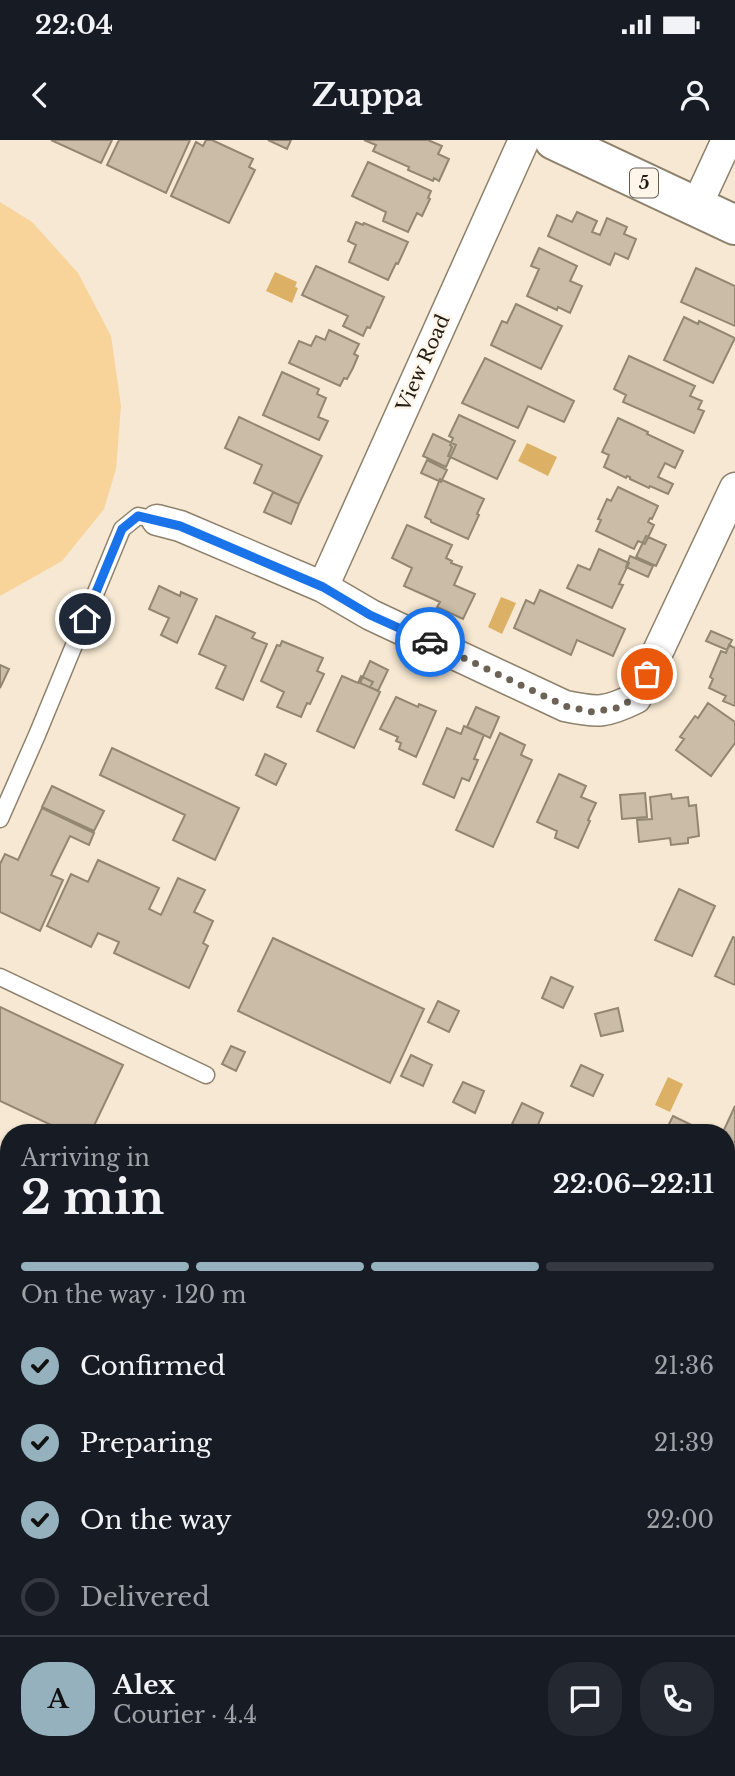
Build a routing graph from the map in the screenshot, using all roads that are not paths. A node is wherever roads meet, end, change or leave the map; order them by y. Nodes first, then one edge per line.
1 (524, 140) edge
2 (554, 140) edge
3 (727, 140) edge
4 (696, 207) junction
5 (735, 225) edge
6 (735, 488) edge
7 (156, 520) joint
8 (323, 587) junction
9 (0, 819) edge
10 (0, 977) edge
11 (206, 1075) dead end

1 - 8 street, View Road
2 - 4 highway, 5
3 - 4 street
4 - 5 highway, 5
6 - 8 street
7 - 8 street
7 - 9 lane
10 - 11 lane

